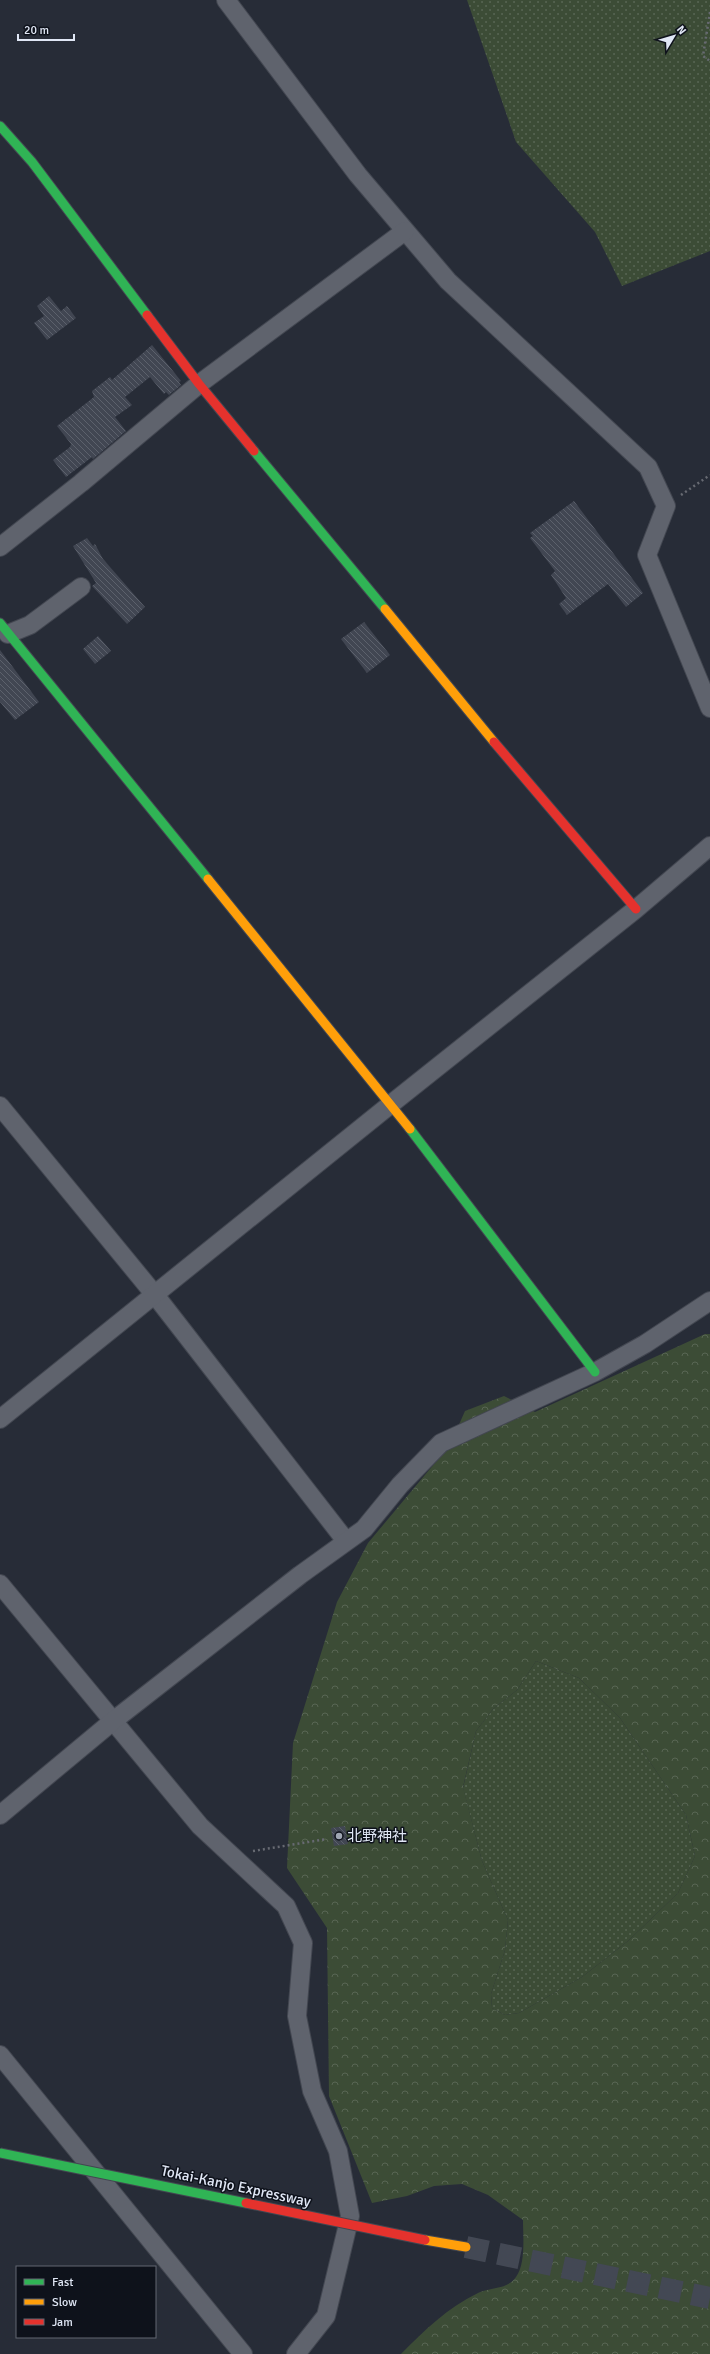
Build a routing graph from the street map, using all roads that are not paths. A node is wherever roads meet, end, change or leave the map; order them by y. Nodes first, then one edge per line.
1 (226, 0) edge
2 (0, 126) edge
3 (405, 231) junction
4 (199, 384) junction
5 (0, 547) edge
6 (81, 587) dead end
7 (4, 628) edge
8 (710, 708) edge
9 (710, 846) edge
10 (636, 910) junction
11 (391, 1104) junction
12 (0, 1106) edge
13 (155, 1295) junction
14 (710, 1300) edge
15 (595, 1372) junction
16 (0, 1419) edge
17 (346, 1541) junction
18 (0, 1584) edge
19 (113, 1721) junction
20 (0, 1815) edge
21 (0, 2054) edge
22 (0, 2153) edge
23 (466, 2247) tunnel mouth
24 (243, 2354) edge
25 (296, 2354) edge

1 - 3 street
2 - 4 main road
3 - 4 street
3 - 8 street
4 - 5 street
4 - 10 main road
6 - 7 street
7 - 11 main road
9 - 10 street
10 - 11 street
11 - 13 street
11 - 15 main road
12 - 13 street
13 - 16 street
13 - 17 street
14 - 15 street
15 - 17 street
17 - 19 street
18 - 19 street
19 - 20 street
19 - 25 street
21 - 24 street
22 - 23 main road, Tokai-Kanjo Expressway, bridge

